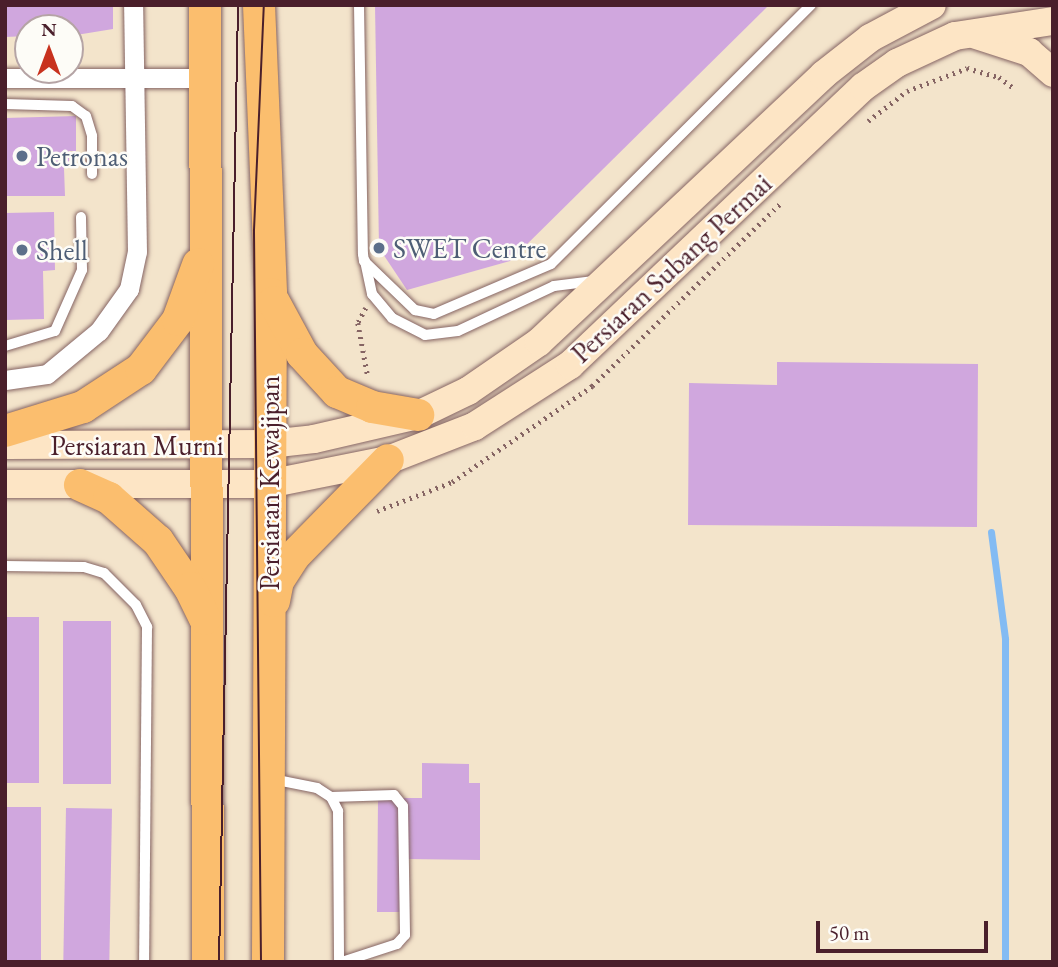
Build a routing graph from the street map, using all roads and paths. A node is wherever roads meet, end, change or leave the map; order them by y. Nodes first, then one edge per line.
1 (132, 5) edge
2 (205, 5) edge
3 (259, 5) edge
4 (359, 5) edge
5 (811, 5) edge
6 (932, 5) edge
7 (1053, 21) edge
8 (964, 34) junction
9 (1053, 73) edge
10 (5, 78) edge
11 (136, 78) junction
12 (204, 78) junction
13 (5, 104) edge
14 (92, 174) dead end
15 (81, 217) dead end
16 (206, 234) junction
17 (365, 261) junction
18 (603, 281) junction
19 (271, 294) junction
20 (372, 294) junction
21 (5, 346) edge
22 (5, 380) edge
23 (370, 388) dead end
24 (418, 415) junction
25 (5, 432) edge
26 (269, 444) junction
27 (5, 445) edge
28 (208, 445) junction
29 (388, 460) junction
30 (209, 483) junction
31 (5, 484) edge
32 (268, 484) junction
33 (80, 485) junction
34 (5, 566) edge
35 (268, 624) junction
36 (208, 627) junction
37 (268, 779) junction
38 (331, 797) junction
39 (144, 962) edge
40 (208, 962) edge
41 (268, 962) edge
42 (341, 962) edge

1 - 11 street
2 - 12 main road
3 - 19 main road, Persiaran Kewajipan
4 - 17 lane
5 - 17 lane
6 - 18 main road, Persiaran Subang Permai
7 - 8 main road, Persiaran Subang Permai
8 - 9 main road
8 - 29 main road, Persiaran Subang Permai
10 - 11 street
11 - 12 street
11 - 22 street
12 - 16 main road
13 - 14 lane
15 - 21 lane
16 - 25 main road
16 - 28 main road
17 - 20 lane
18 - 20 lane
18 - 24 main road, Persiaran Subang Permai
19 - 24 main road
19 - 26 main road, Persiaran Kewajipan
20 - 23 path
24 - 26 main road, Persiaran Subang Permai
26 - 28 main road, Persiaran Murni
26 - 32 main road, Persiaran Kewajipan
27 - 28 main road, Persiaran Murni
28 - 30 main road
29 - 32 main road, Persiaran Subang Permai
29 - 35 main road
30 - 32 main road, Persiaran Murni
30 - 33 main road, Persiaran Murni
30 - 36 main road
31 - 33 main road, Persiaran Murni
32 - 35 main road, Persiaran Kewajipan
33 - 36 main road
34 - 39 lane
35 - 37 main road, Persiaran Kewajipan
36 - 40 main road
37 - 38 lane
37 - 41 main road, Persiaran Kewajipan
38 - 42 lane
38 - 42 lane

